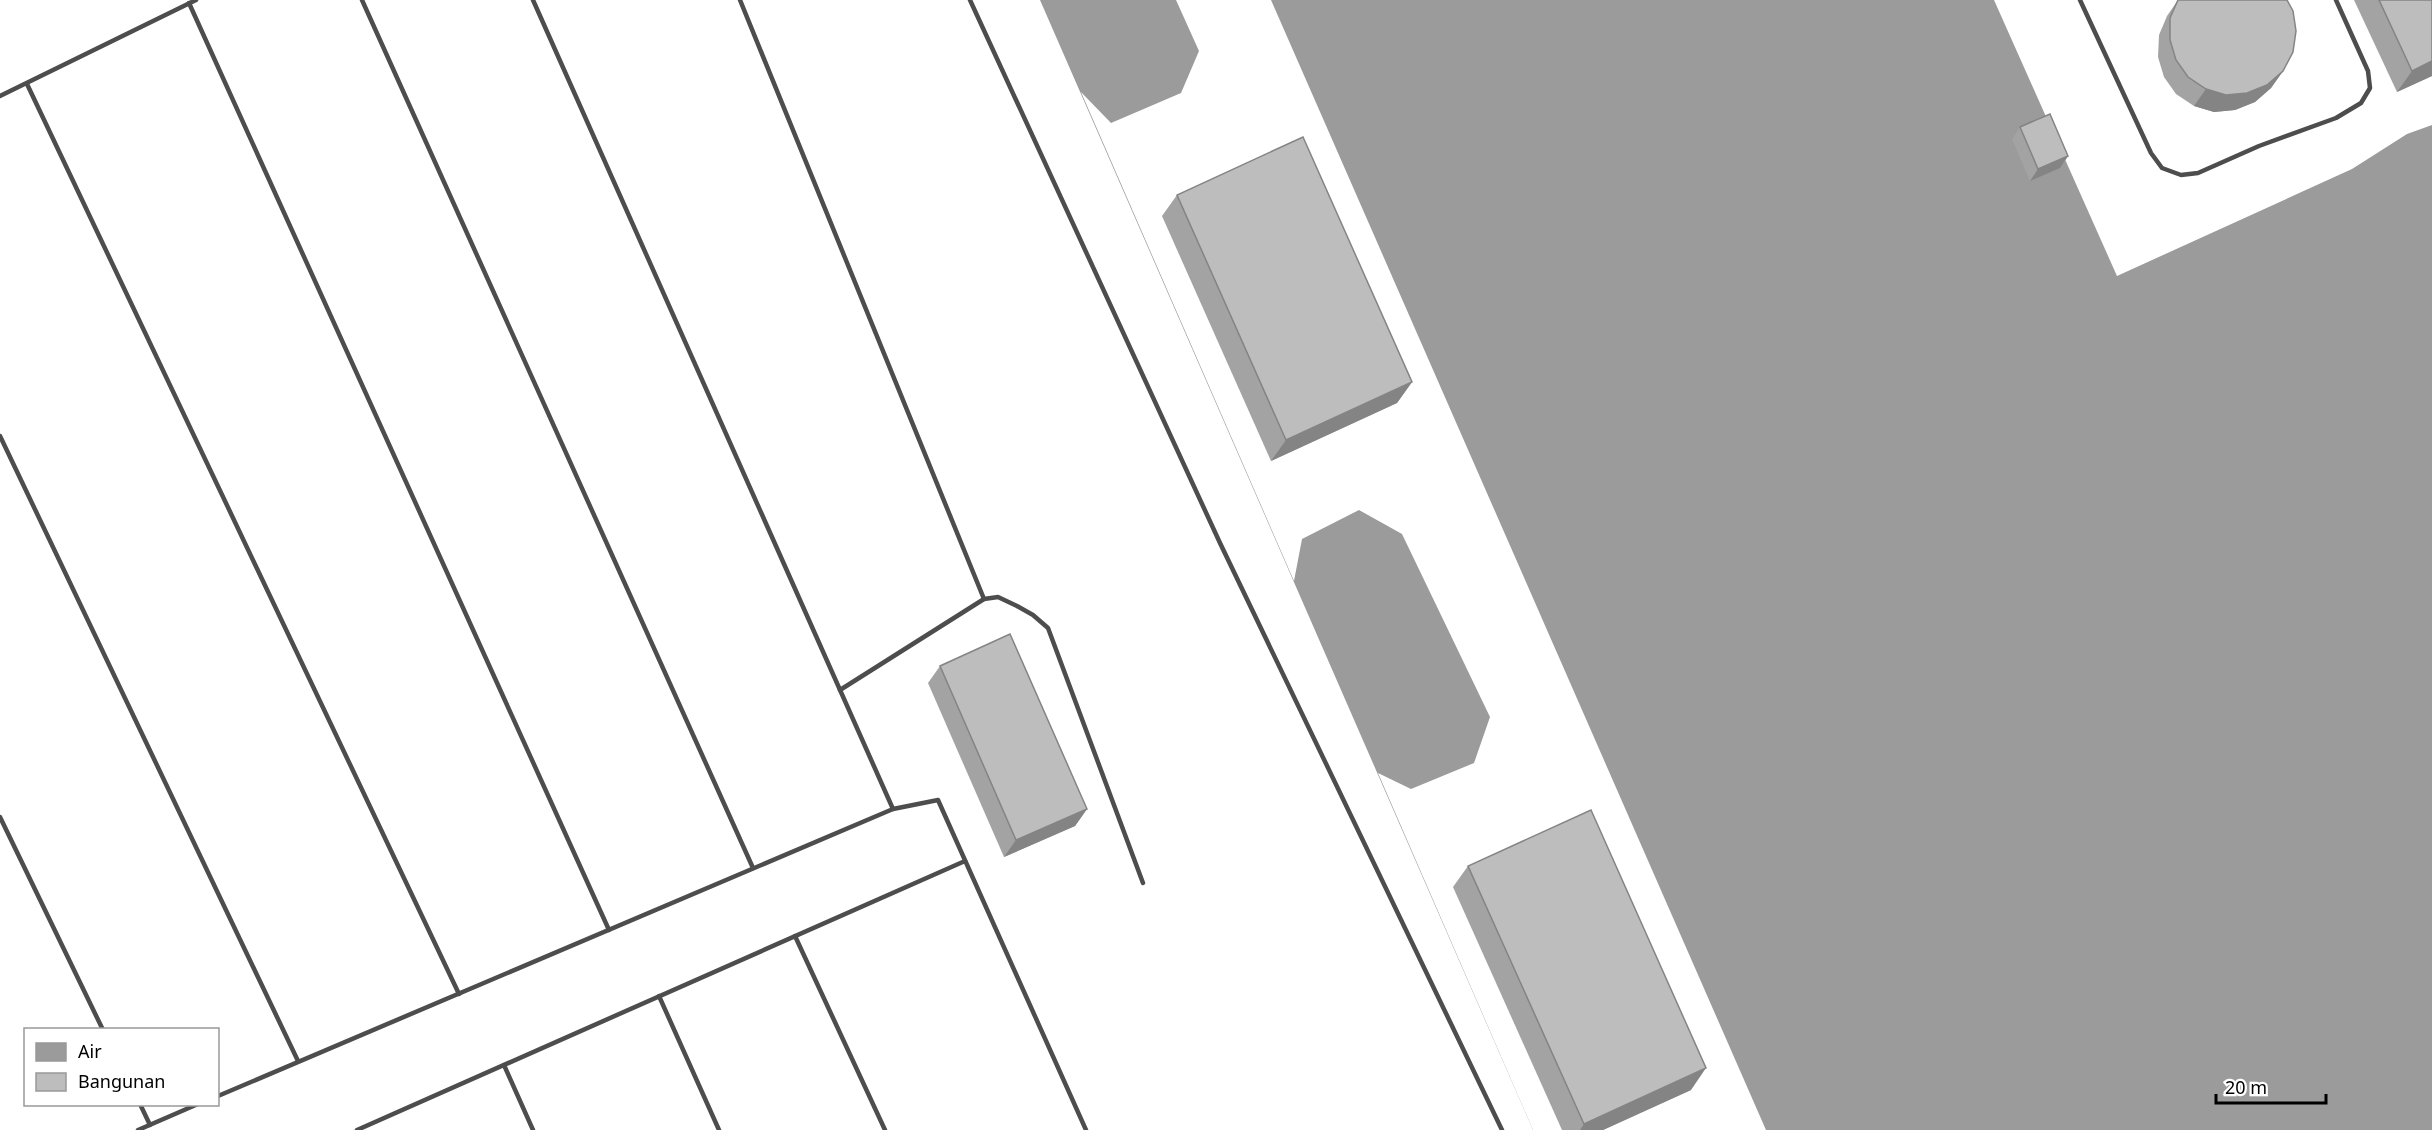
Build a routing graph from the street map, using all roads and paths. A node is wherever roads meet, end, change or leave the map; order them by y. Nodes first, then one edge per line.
1 (196, 0) edge
2 (362, 0) edge
3 (533, 0) edge
4 (740, 0) edge
5 (970, 0) edge
6 (2080, 0) edge
7 (2336, 0) edge
8 (189, 3) junction
9 (27, 84) junction
10 (0, 96) edge
11 (0, 436) edge
12 (984, 599) junction
13 (840, 690) junction
14 (893, 809) junction
15 (0, 817) edge
16 (965, 861) junction
17 (753, 868) junction
18 (1143, 883) dead end
19 (609, 930) junction
20 (795, 936) junction
21 (459, 994) junction
22 (658, 996) junction
23 (103, 1028) edge
24 (298, 1062) junction
25 (504, 1065) junction
26 (219, 1096) edge
27 (141, 1106) edge
28 (193, 1106) edge
29 (150, 1125) junction
30 (138, 1130) edge
31 (357, 1130) edge
32 (533, 1130) edge
33 (719, 1130) edge
34 (885, 1130) edge
35 (1086, 1130) edge
36 (1502, 1130) edge

1 - 8 lane
2 - 17 lane
3 - 13 lane
4 - 12 lane
5 - 36 lane
6 - 7 lane
8 - 9 lane
8 - 19 lane
9 - 10 lane
9 - 21 lane
11 - 24 lane
12 - 13 lane
12 - 18 lane
13 - 14 lane
14 - 16 lane
14 - 17 lane
15 - 23 lane
16 - 20 lane
16 - 35 lane
17 - 19 lane
19 - 21 lane
20 - 22 lane
20 - 34 lane
21 - 24 lane
22 - 25 lane
22 - 33 lane
24 - 26 lane
25 - 31 lane
25 - 32 lane
27 - 29 lane
28 - 29 lane
29 - 30 lane

